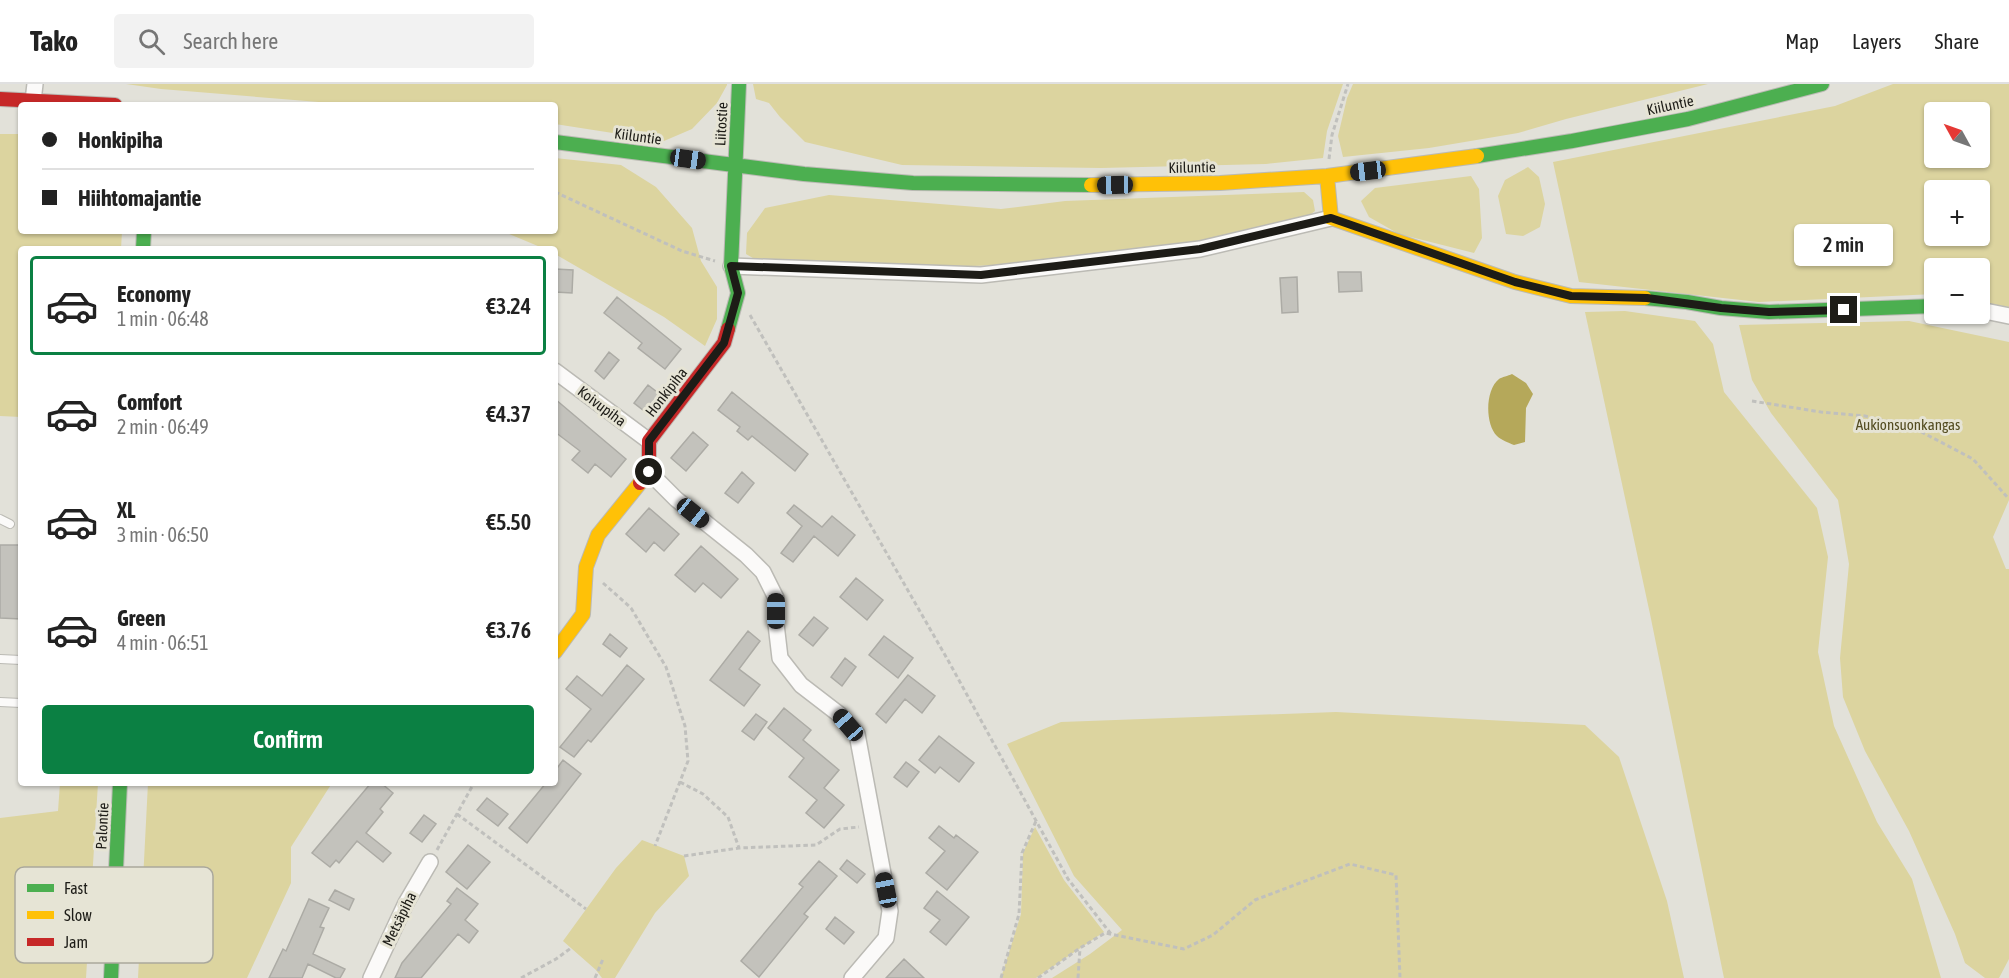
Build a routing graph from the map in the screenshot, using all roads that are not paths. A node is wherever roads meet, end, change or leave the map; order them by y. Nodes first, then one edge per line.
1 (35, 84) edge
2 (739, 84) edge
3 (1822, 84) edge
4 (0, 99) edge
5 (33, 100) junction
6 (66, 102) edge
7 (558, 142) edge
8 (735, 166) junction
9 (1327, 176) junction
10 (1331, 218) junction
11 (731, 266) junction
12 (1924, 306) edge
13 (1990, 312) edge
14 (2009, 316) edge
15 (558, 373) edge
16 (649, 441) junction
17 (649, 472) junction
18 (0, 519) edge
19 (10, 524) dead end
20 (558, 648) edge
21 (0, 659) edge
22 (18, 660) edge
23 (0, 702) edge
24 (18, 703) edge
25 (120, 786) edge
26 (430, 862) road end
27 (116, 867) edge
28 (112, 963) edge
29 (111, 978) edge
30 (371, 978) edge
31 (852, 978) edge

1 - 5 street
2 - 8 street, Liitostie
3 - 9 street, Kiiluntie
4 - 5 street
5 - 6 street
7 - 8 street, Kiiluntie
8 - 9 street, Kiiluntie
8 - 11 street
9 - 10 street
10 - 11 street
10 - 12 street
11 - 16 street, Honkipiha
13 - 14 street
15 - 16 street, Koivupiha
16 - 17 street, Honkipiha
17 - 20 street
17 - 31 street
18 - 19 lane
21 - 22 lane
23 - 24 lane
25 - 27 street, Palontie
26 - 30 street, Metsäpiha
28 - 29 street, Palontie

